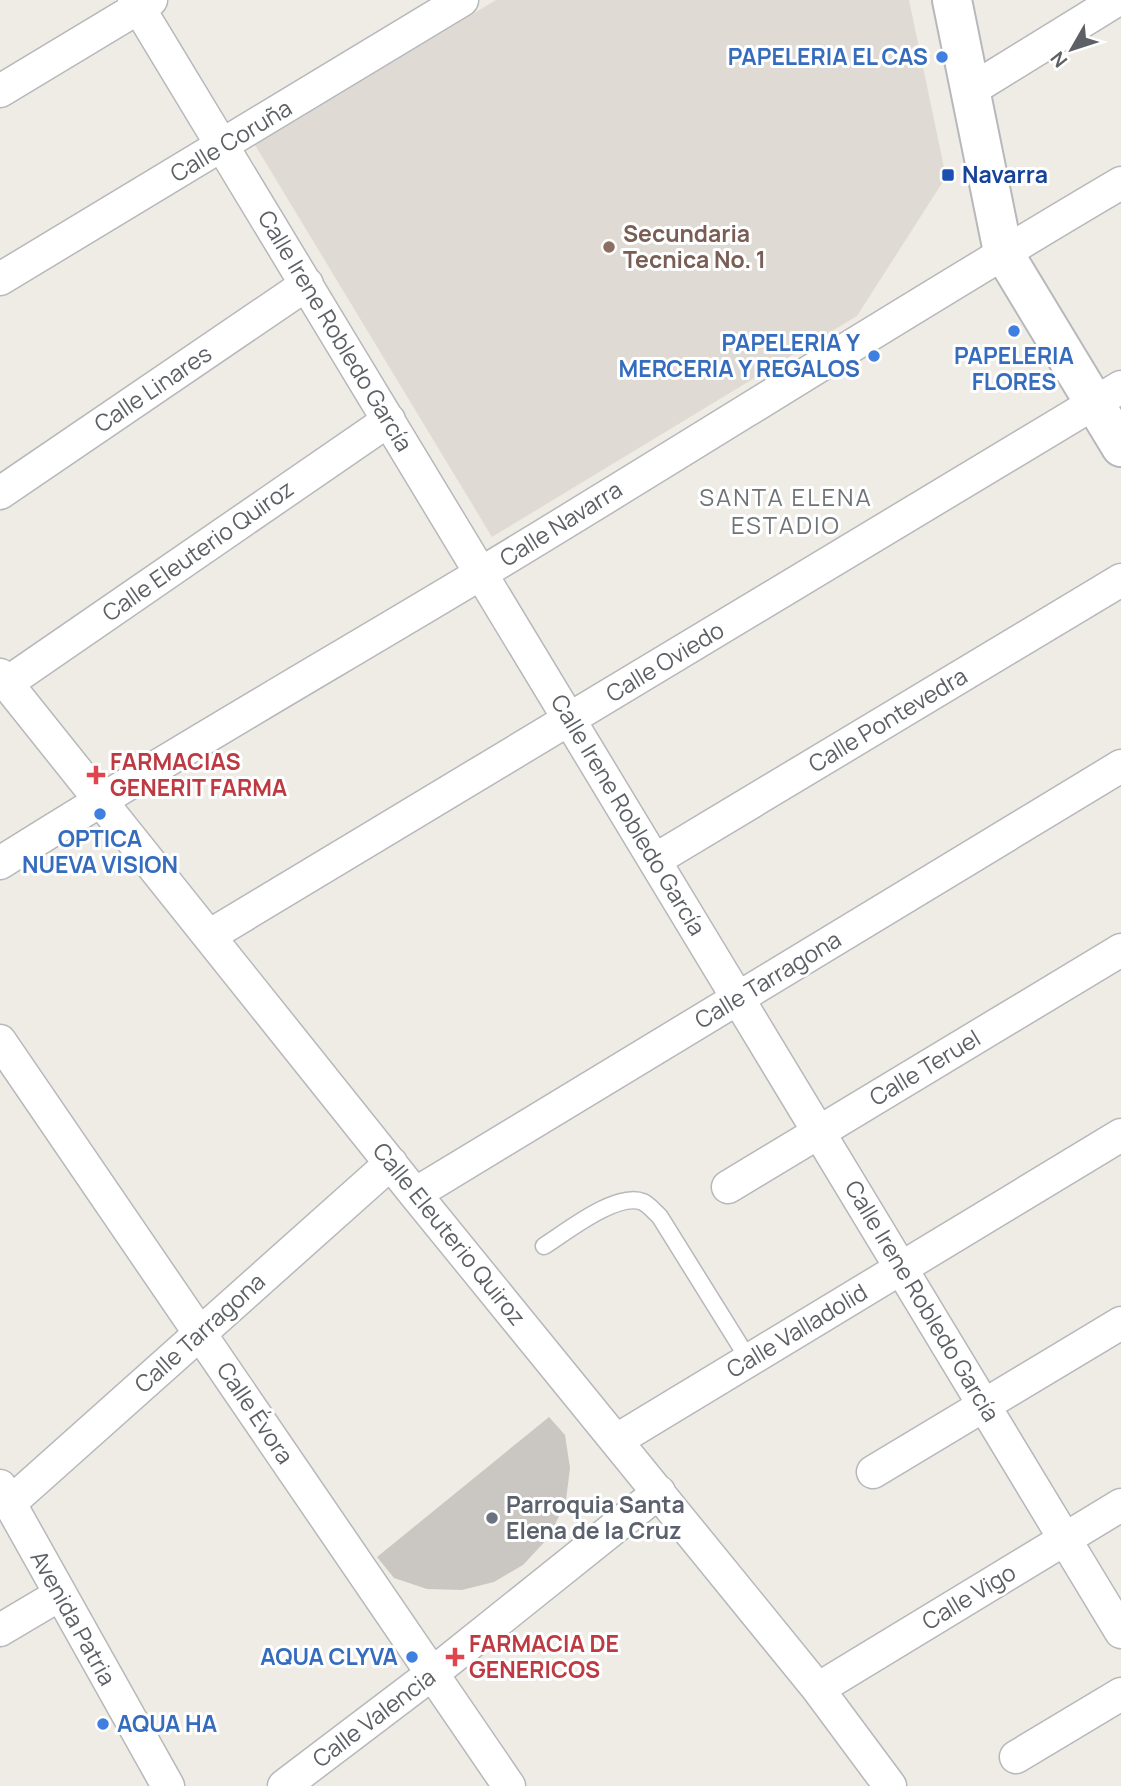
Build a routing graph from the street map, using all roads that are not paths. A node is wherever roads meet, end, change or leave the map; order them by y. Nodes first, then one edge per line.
1 (462, 0) edge
2 (952, 0) edge
3 (1117, 0) edge
4 (142, 3) edge
5 (971, 90) junction
6 (0, 91) edge
7 (223, 146) junction
8 (1121, 183) edge
9 (1003, 252) junction
10 (0, 279) edge
11 (306, 284) junction
12 (1108, 395) edge
13 (388, 420) junction
14 (1121, 447) edge
15 (0, 493) edge
16 (481, 573) junction
17 (1121, 580) edge
18 (3, 679) edge
19 (570, 720) junction
20 (1121, 766) edge
21 (100, 800) junction
22 (655, 860) junction
23 (0, 863) edge
24 (209, 936) junction
25 (1121, 950) edge
26 (739, 998) junction
27 (0, 1041) edge
28 (820, 1132) junction
29 (1121, 1135) edge
30 (391, 1163) junction
31 (728, 1187) dead end
32 (415, 1194) junction
33 (544, 1246) dead end
34 (902, 1267) junction
35 (1121, 1323) edge
36 (201, 1333) junction
37 (749, 1360) junction
38 (984, 1405) junction
39 (617, 1440) junction
40 (873, 1472) dead end
41 (660, 1492) junction
42 (5, 1495) edge
43 (1121, 1506) edge
44 (1065, 1539) junction
45 (59, 1595) junction
46 (0, 1630) edge
47 (1121, 1632) edge
48 (433, 1673) junction
49 (818, 1689) junction
50 (1121, 1694) edge
51 (1016, 1757) dead end
52 (168, 1786) edge
53 (284, 1786) edge
54 (509, 1786) edge
55 (890, 1786) edge

1 - 7 street, Calle Coruña
2 - 5 street
3 - 5 street
4 - 6 street
4 - 7 street, Calle Irene Robledo García
5 - 9 street
7 - 10 street, Calle Coruña
7 - 11 street, Calle Irene Robledo García
8 - 9 street, Calle Navarra
9 - 12 street
9 - 16 street, Calle Navarra
11 - 13 street, Calle Irene Robledo García
11 - 15 street, Calle Linares
12 - 14 street
12 - 19 street, Calle Oviedo
13 - 16 street, Calle Irene Robledo García
13 - 18 street, Calle Eleuterio Quiroz
16 - 19 street, Calle Irene Robledo García
16 - 21 street, Calle Navarra
17 - 22 street, Calle Pontevedra
18 - 21 street, Calle Eleuterio Quiroz
19 - 22 street, Calle Irene Robledo García
19 - 24 street, Calle Oviedo
20 - 26 street, Calle Tarragona
21 - 23 street, Calle Navarra
21 - 24 street, Calle Eleuterio Quiroz
22 - 26 street, Calle Irene Robledo García
24 - 30 street, Calle Eleuterio Quiroz
25 - 28 street, Calle Teruel
26 - 28 street, Calle Irene Robledo García
26 - 32 street, Calle Tarragona
27 - 36 street, Calle Évora
28 - 31 street, Calle Teruel
28 - 34 street, Calle Irene Robledo García
29 - 34 street, Calle Valladolid
30 - 32 street, Calle Eleuterio Quiroz
30 - 36 street, Calle Tarragona
32 - 39 street, Calle Eleuterio Quiroz
33 - 37 lane
34 - 37 street, Calle Valladolid
34 - 38 street, Calle Irene Robledo García
35 - 38 street
36 - 42 street, Calle Tarragona
36 - 48 street, Calle Évora
37 - 39 street, Calle Valladolid
38 - 40 street
38 - 44 street, Calle Irene Robledo García
39 - 41 street, Calle Eleuterio Quiroz
41 - 48 street, Calle Valencia
41 - 49 street, Calle Eleuterio Quiroz
42 - 45 street, Avenida Patria
43 - 44 street, Calle Vigo
44 - 47 street, Calle Irene Robledo García
44 - 49 street, Calle Vigo
45 - 46 street
45 - 52 street, Avenida Patria
48 - 53 street, Calle Valencia
48 - 54 street, Calle Évora
49 - 55 street, Calle Eleuterio Quiroz
50 - 51 street

